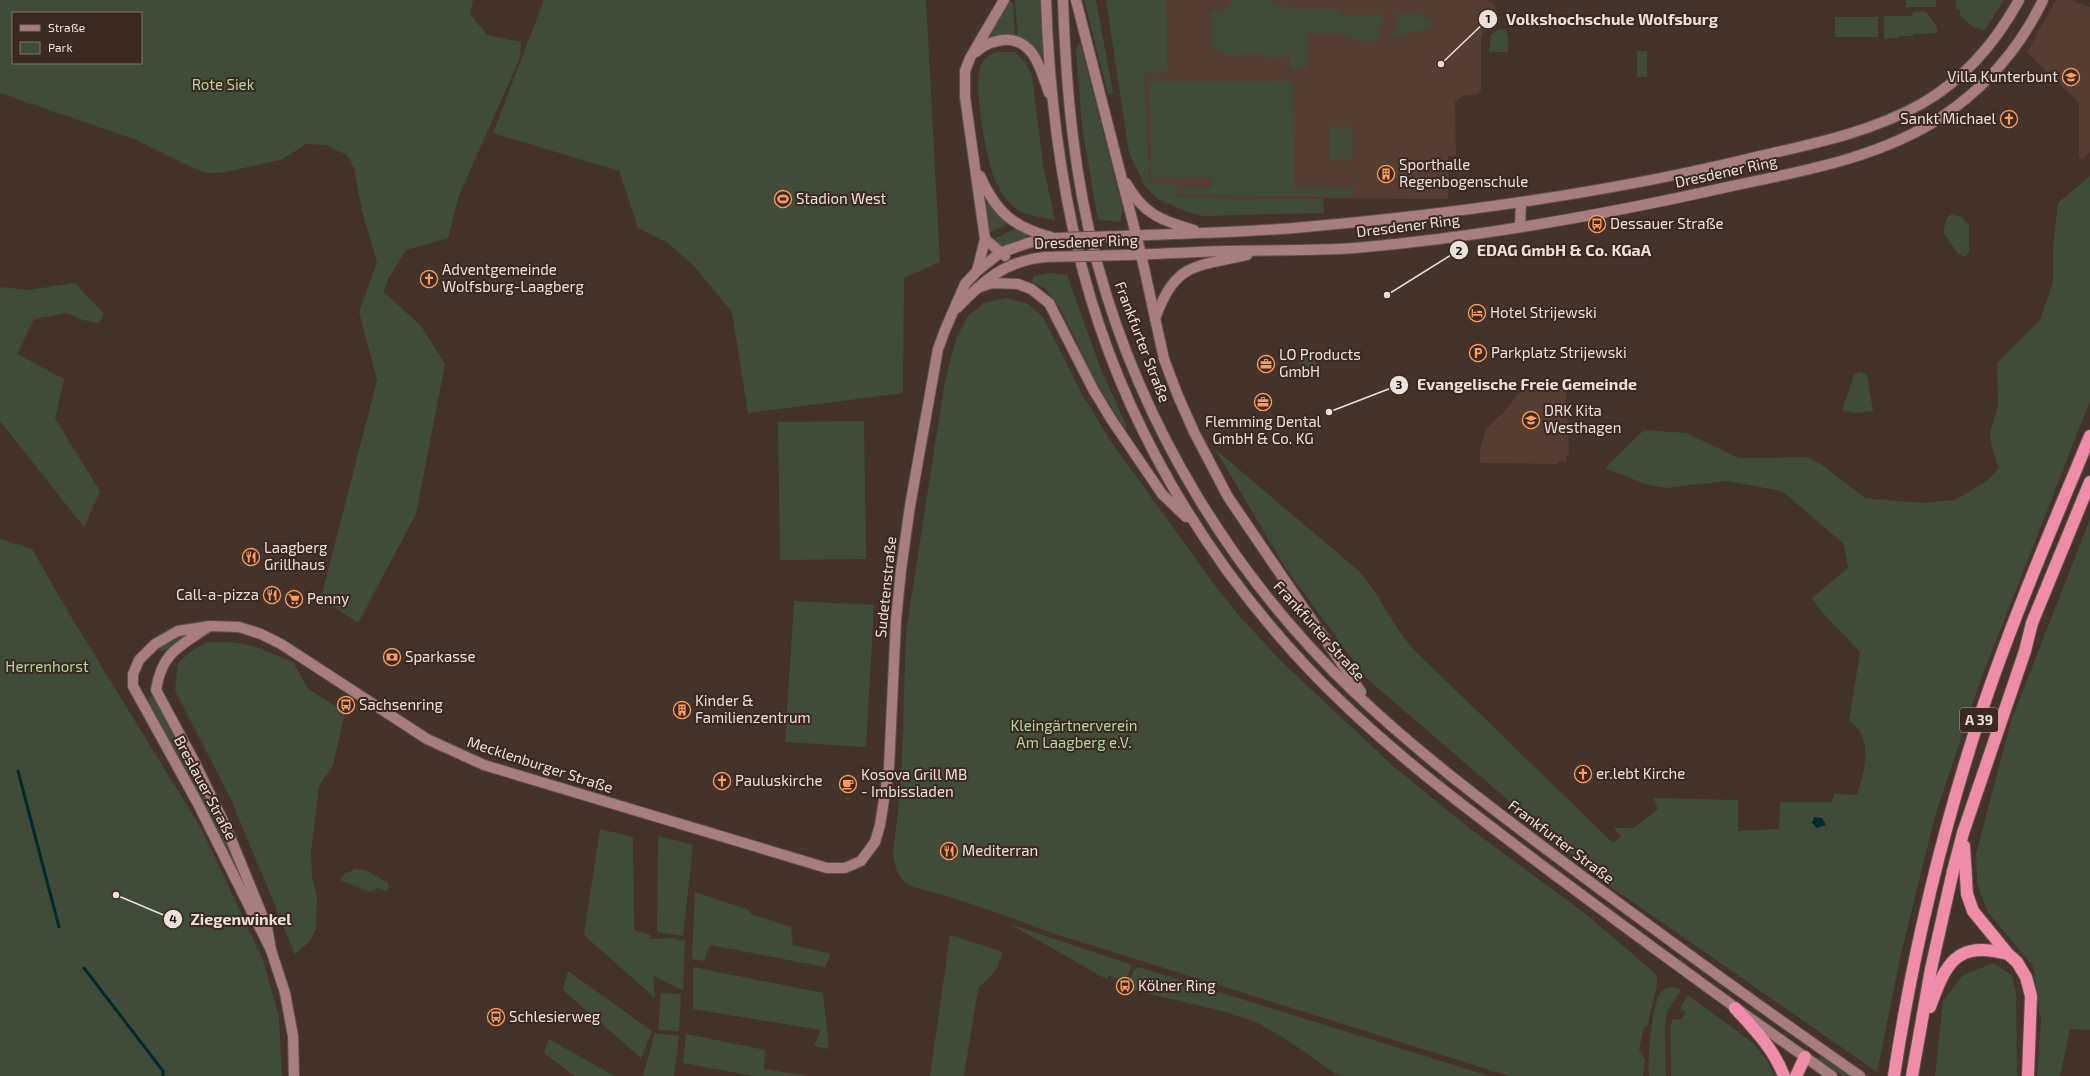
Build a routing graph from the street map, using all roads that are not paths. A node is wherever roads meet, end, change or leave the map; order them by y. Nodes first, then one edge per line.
1 (1004, 0) edge
2 (1046, 0) edge
3 (1062, 0) edge
4 (1076, 0) edge
5 (2019, 0) edge
6 (2043, 0) edge
7 (970, 58) junction
8 (1054, 108) junction
9 (976, 166) junction
10 (1119, 169) junction
11 (1521, 202) junction
12 (1520, 226) junction
13 (1204, 233) junction
14 (1136, 235) junction
15 (1040, 237) junction
16 (985, 239) junction
17 (1266, 251) junction
18 (1000, 253) junction
19 (1141, 254) junction
20 (1015, 262) junction
21 (977, 271) junction
22 (977, 288) junction
23 (952, 314) junction
24 (1155, 319) junction
25 (2090, 436) edge
26 (2090, 482) edge
27 (1198, 528) junction
28 (210, 626) junction
29 (154, 644) joint
30 (1380, 715) junction
31 (1963, 833) junction
32 (861, 861) joint
33 (271, 950) junction
34 (2008, 954) junction
35 (1735, 1008) junction
36 (1918, 1041) junction
37 (1814, 1044) junction
38 (1804, 1057) junction
39 (1894, 1074) edge
40 (294, 1076) edge
41 (1784, 1076) edge
42 (1796, 1076) edge
43 (1832, 1076) edge
44 (1860, 1076) edge
45 (1912, 1076) edge
46 (2028, 1076) edge

1 - 7 street
2 - 8 street, Frankfurter Straße
3 - 30 street, Frankfurter Straße
4 - 10 street
5 - 11 street, Dresdener Ring
6 - 12 street, Dresdener Ring
7 - 8 street
7 - 9 street
8 - 27 street, Frankfurter Straße
9 - 15 street, Dresdener Ring
9 - 16 street
10 - 13 street
10 - 14 street
11 - 12 street
11 - 13 street, Dresdener Ring
12 - 17 street, Dresdener Ring
13 - 14 street, Dresdener Ring
14 - 15 street, Dresdener Ring, bridge
14 - 19 street
15 - 18 street, Dresdener Ring
16 - 18 street
16 - 21 street
17 - 19 street, Dresdener Ring
17 - 24 street
18 - 20 street
18 - 21 street, Dresdener Ring
19 - 20 street, Dresdener Ring, bridge
19 - 24 street
20 - 22 street, Dresdener Ring
21 - 23 street, Dresdener Ring
22 - 23 street, Dresdener Ring
22 - 27 street
23 - 32 street, Sudetenstraße
24 - 30 street
25 - 39 highway, A 39
26 - 31 highway, A 39
27 - 35 street, Frankfurter Straße
28 - 29 street, Mecklenburger Straße
28 - 32 street, Mecklenburger Straße
28 - 33 street, Breslauer Straße
29 - 33 street, Breslauer Straße
30 - 37 street, Frankfurter Straße
31 - 34 highway
31 - 36 highway, A 39
33 - 40 street, Breslauer Straße
34 - 36 highway
34 - 46 highway
35 - 38 street, Frankfurter Straße
35 - 41 highway
36 - 45 highway, A 39
37 - 38 street
37 - 44 street, Frankfurter Straße
38 - 42 highway
38 - 43 street, Frankfurter Straße

